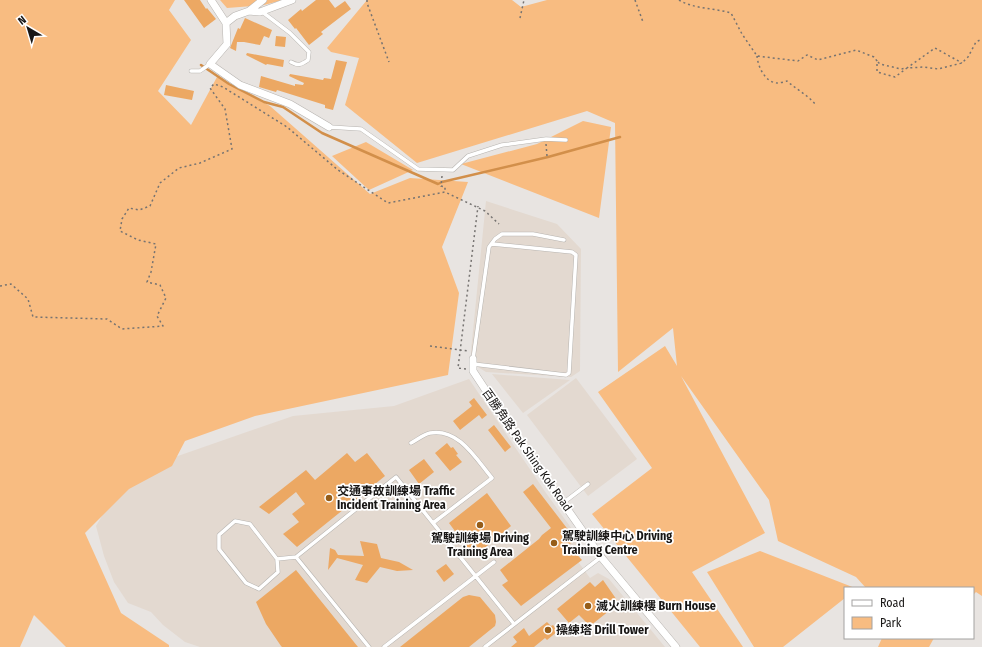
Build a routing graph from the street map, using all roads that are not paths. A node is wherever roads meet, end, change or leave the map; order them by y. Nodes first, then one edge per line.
1 (211, 0) edge
2 (263, 0) edge
3 (292, 0) edge
4 (249, 11) junction
5 (261, 11) junction
6 (226, 23) junction
7 (291, 62) dead end
8 (210, 64) junction
9 (191, 71) dead end
10 (329, 127) joint
11 (566, 140) dead end
12 (564, 240) dead end
13 (492, 244) junction
14 (473, 364) junction
15 (411, 443) dead end
16 (588, 484) dead end
17 (563, 503) junction
18 (433, 523) junction
19 (296, 557) junction
20 (601, 557) junction
21 (277, 559) junction
22 (494, 562) dead end
23 (475, 576) junction
24 (514, 624) junction
25 (369, 647) edge
26 (384, 647) edge
27 (485, 647) edge
28 (676, 647) edge

1 - 6 street
2 - 4 street
3 - 5 street
4 - 5 street
4 - 6 street
5 - 7 lane
6 - 8 street
8 - 9 lane
8 - 10 street
10 - 11 lane
12 - 13 lane
13 - 14 lane
13 - 14 lane
14 - 17 street, 百勝角路 Pak Shing Kok Road
15 - 18 lane
16 - 17 lane
17 - 20 street, 百勝角路 Pak Shing Kok Road
18 - 19 lane
18 - 23 lane
19 - 21 lane
19 - 25 lane
20 - 24 lane
20 - 28 street, 百勝角路 Pak Shing Kok Road
21 - 21 lane
22 - 23 lane
23 - 24 lane
23 - 26 lane
24 - 27 lane

